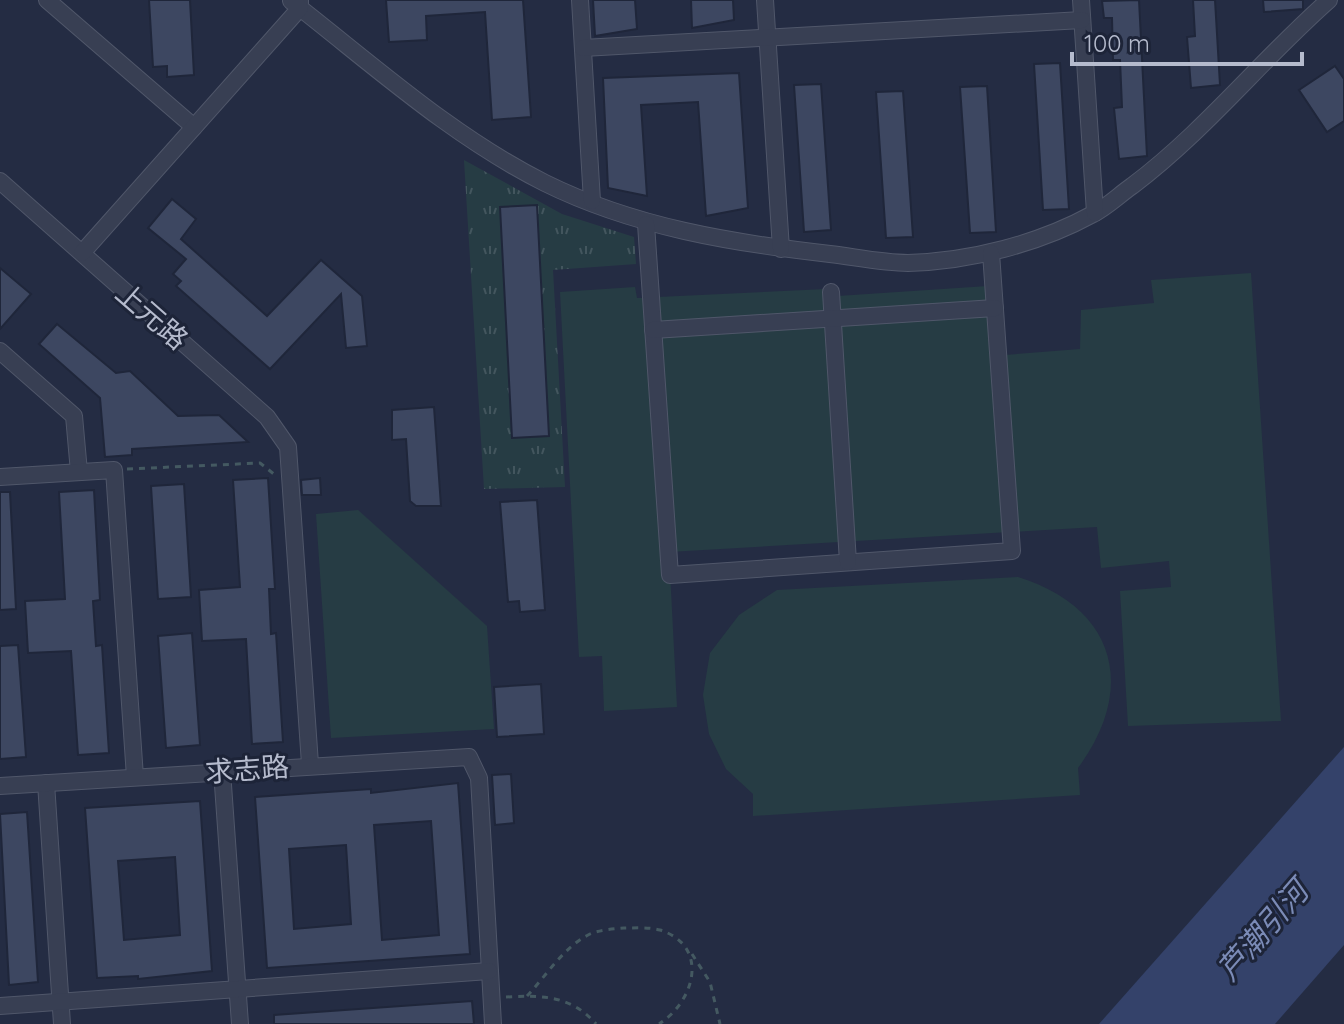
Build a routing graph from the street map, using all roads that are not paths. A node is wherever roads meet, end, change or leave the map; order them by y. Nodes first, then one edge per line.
1 (47, 0) edge
2 (580, 0) edge
3 (765, 0) edge
4 (1081, 0) edge
5 (1329, 0) edge
6 (297, 3) edge
7 (1082, 20) junction
8 (768, 38) junction
9 (583, 48) junction
10 (194, 127) junction
11 (0, 181) edge
12 (592, 201) junction
13 (1095, 213) junction
14 (646, 224) junction
15 (781, 249) junction
16 (82, 253) junction
17 (991, 253) junction
18 (831, 292) dead end
19 (995, 308) junction
20 (833, 319) junction
21 (653, 330) junction
22 (0, 351) edge
23 (79, 472) junction
24 (0, 477) edge
25 (848, 562) junction
26 (310, 764) junction
27 (222, 771) junction
28 (135, 777) junction
29 (46, 783) junction
30 (0, 786) edge
31 (489, 971) junction
32 (237, 990) junction
33 (60, 1002) junction
34 (0, 1006) edge
35 (62, 1024) edge
36 (240, 1024) edge
37 (493, 1024) edge

1 - 10 street
2 - 9 street
3 - 8 street
4 - 7 street
5 - 13 street
6 - 10 street
6 - 12 street
7 - 8 street
7 - 13 street
8 - 9 street
8 - 15 street
9 - 12 street
10 - 16 street
11 - 16 street, 上元路
12 - 14 street
13 - 17 street
14 - 15 street
14 - 21 street
15 - 17 street
16 - 26 street, 上元路
17 - 19 street
18 - 20 street
19 - 20 street
19 - 25 street
20 - 21 street
20 - 25 street
21 - 25 street
22 - 23 street
23 - 24 street
23 - 28 street
26 - 27 street, 求志路
26 - 31 street, 求志路
27 - 28 street, 求志路
27 - 32 street
28 - 29 street, 求志路
29 - 30 street, 求志路
29 - 33 street
31 - 32 street
31 - 37 street
32 - 33 street
32 - 36 street
33 - 34 street
33 - 35 street

